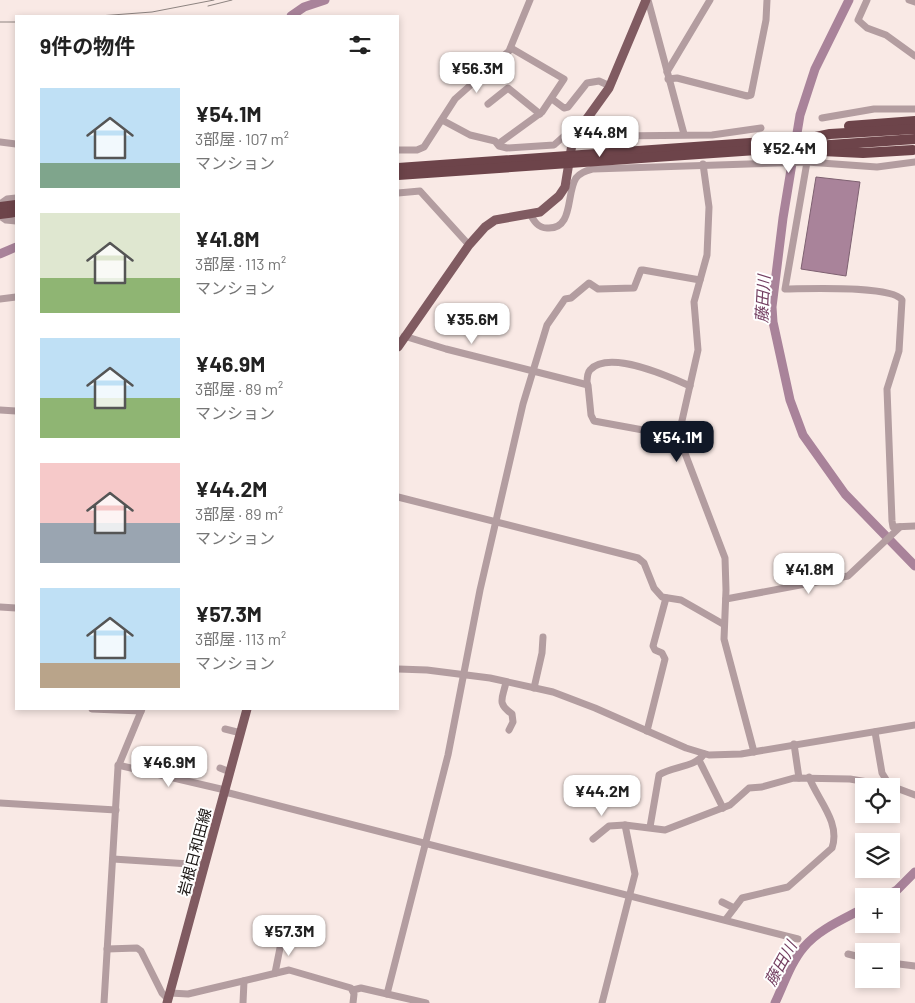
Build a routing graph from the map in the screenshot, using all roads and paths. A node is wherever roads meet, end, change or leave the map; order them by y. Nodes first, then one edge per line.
1 (647, 0) edge
2 (710, 0) edge
3 (767, 0) edge
4 (867, 0) edge
5 (909, 0) edge
6 (531, 1) edge
7 (915, 2) edge
8 (511, 48) junction
9 (915, 56) edge
10 (668, 76) junction
11 (610, 86) junction
12 (552, 99) junction
13 (488, 104) dead end
14 (915, 108) edge
15 (859, 110) junction
16 (540, 114) junction
17 (822, 118) dead end
18 (442, 120) junction
19 (915, 120) edge
20 (856, 121) dead end
21 (583, 123) junction
22 (762, 128) dead end
23 (915, 129) edge
24 (684, 134) junction
25 (915, 139) edge
26 (0, 142) edge
27 (15, 144) edge
28 (498, 144) junction
29 (751, 147) junction
30 (777, 149) junction
31 (805, 149) junction
32 (399, 150) edge
33 (914, 150) dead end
34 (860, 155) dead end
35 (570, 160) junction
36 (915, 162) edge
37 (703, 164) junction
38 (860, 166) junction
39 (399, 168) edge
40 (399, 175) edge
41 (399, 193) edge
42 (15, 198) edge
43 (15, 205) edge
44 (0, 206) edge
45 (15, 212) edge
46 (530, 214) junction
47 (0, 215) edge
48 (15, 221) edge
49 (469, 245) junction
50 (700, 280) junction
51 (15, 297) edge
52 (0, 299) edge
53 (404, 336) junction
54 (399, 345) edge
55 (534, 371) junction
56 (587, 384) junction
57 (690, 386) junction
58 (0, 410) edge
59 (15, 411) edge
60 (681, 434) junction
61 (399, 497) edge
62 (495, 522) junction
63 (915, 526) edge
64 (900, 527) junction
65 (666, 598) junction
66 (726, 599) junction
67 (0, 607) edge
68 (15, 608) edge
69 (723, 624) junction
70 (543, 637) dead end
71 (399, 669) edge
72 (464, 675) junction
73 (506, 682) junction
74 (534, 688) junction
75 (141, 710) edge
76 (247, 710) edge
77 (915, 725) edge
78 (225, 730) dead end
79 (509, 730) dead end
80 (647, 730) junction
81 (875, 732) junction
82 (241, 733) junction
83 (794, 744) junction
84 (754, 752) junction
85 (702, 757) junction
86 (118, 765) junction
87 (220, 768) dead end
88 (230, 772) junction
89 (809, 777) junction
90 (799, 778) junction
91 (885, 778) edge
92 (855, 780) edge
93 (900, 789) edge
94 (225, 791) junction
95 (915, 795) edge
96 (0, 803) edge
97 (723, 808) junction
98 (116, 810) junction
99 (625, 825) junction
100 (650, 827) junction
101 (593, 839) dead end
102 (426, 844) junction
103 (113, 859) junction
104 (205, 865) junction
105 (630, 894) junction
106 (722, 902) dead end
107 (734, 908) junction
108 (726, 919) junction
109 (288, 931) dead end
110 (798, 939) dead end
111 (107, 949) junction
112 (848, 954) dead end
113 (855, 956) edge
114 (900, 964) edge
115 (915, 966) edge
116 (275, 973) junction
117 (244, 981) junction
118 (353, 990) junction
119 (387, 994) junction
120 (168, 998) edge
121 (104, 1003) edge
122 (243, 1003) edge
123 (353, 1003) edge
124 (426, 1003) edge
125 (602, 1003) edge

1 - 10 street
1 - 11 main road
2 - 10 street
3 - 10 street
4 - 9 street
5 - 7 street
6 - 8 street
8 - 12 street
8 - 18 street
10 - 24 street
11 - 12 street
11 - 21 main road
12 - 16 street
13 - 16 street
14 - 15 street
15 - 17 street
15 - 20 street
16 - 28 street
18 - 28 street
18 - 32 street
19 - 31 highway
21 - 24 street
21 - 28 street
21 - 35 main road
22 - 24 street
23 - 31 highway
25 - 31 highway
26 - 27 street
29 - 30 highway
29 - 30 highway
29 - 35 highway
30 - 31 highway
30 - 31 highway
30 - 37 street
31 - 33 highway
31 - 38 street
31 - 64 street
34 - 38 street
35 - 39 highway
35 - 40 highway
35 - 46 main road
36 - 38 street
37 - 46 street
37 - 50 street
41 - 49 street
42 - 44 street
43 - 44 highway
45 - 47 highway
46 - 49 main road
47 - 48 street
49 - 53 main road
50 - 55 street
50 - 57 street
51 - 52 street
53 - 54 main road
53 - 55 street
55 - 56 street
55 - 62 street
56 - 57 street
56 - 60 street
57 - 60 street
58 - 59 street
60 - 66 street
61 - 62 street
62 - 65 street
62 - 72 street
63 - 64 street
64 - 66 street
65 - 69 street
65 - 80 street
66 - 69 street
67 - 68 street
69 - 84 street
70 - 74 street
71 - 72 street
72 - 73 street
72 - 102 street
73 - 74 street
73 - 79 street
74 - 80 street
75 - 86 street
76 - 82 main road, 岩根日和田線
77 - 81 street
78 - 82 street
80 - 85 street
81 - 83 street
81 - 91 street
82 - 88 main road, 岩根日和田線
83 - 84 street
83 - 90 street
84 - 85 street
85 - 97 street
85 - 100 street
86 - 94 street
86 - 98 street
87 - 88 street
88 - 94 main road, 岩根日和田線
89 - 90 street
89 - 92 street
89 - 107 street
90 - 97 street
93 - 95 street
94 - 102 street
94 - 104 main road, 岩根日和田線
96 - 98 street
97 - 100 street
98 - 103 street
99 - 100 street
99 - 101 street
99 - 105 street
102 - 105 street
102 - 119 street
103 - 104 street
103 - 111 street
104 - 120 main road, 岩根日和田線
105 - 108 street
105 - 125 street
106 - 107 street
107 - 108 street
108 - 110 street
109 - 116 street
111 - 120 street
111 - 121 street
112 - 113 street
114 - 115 street
116 - 117 street
116 - 118 street
117 - 120 street
117 - 122 street
118 - 119 street
118 - 123 street
119 - 124 street

